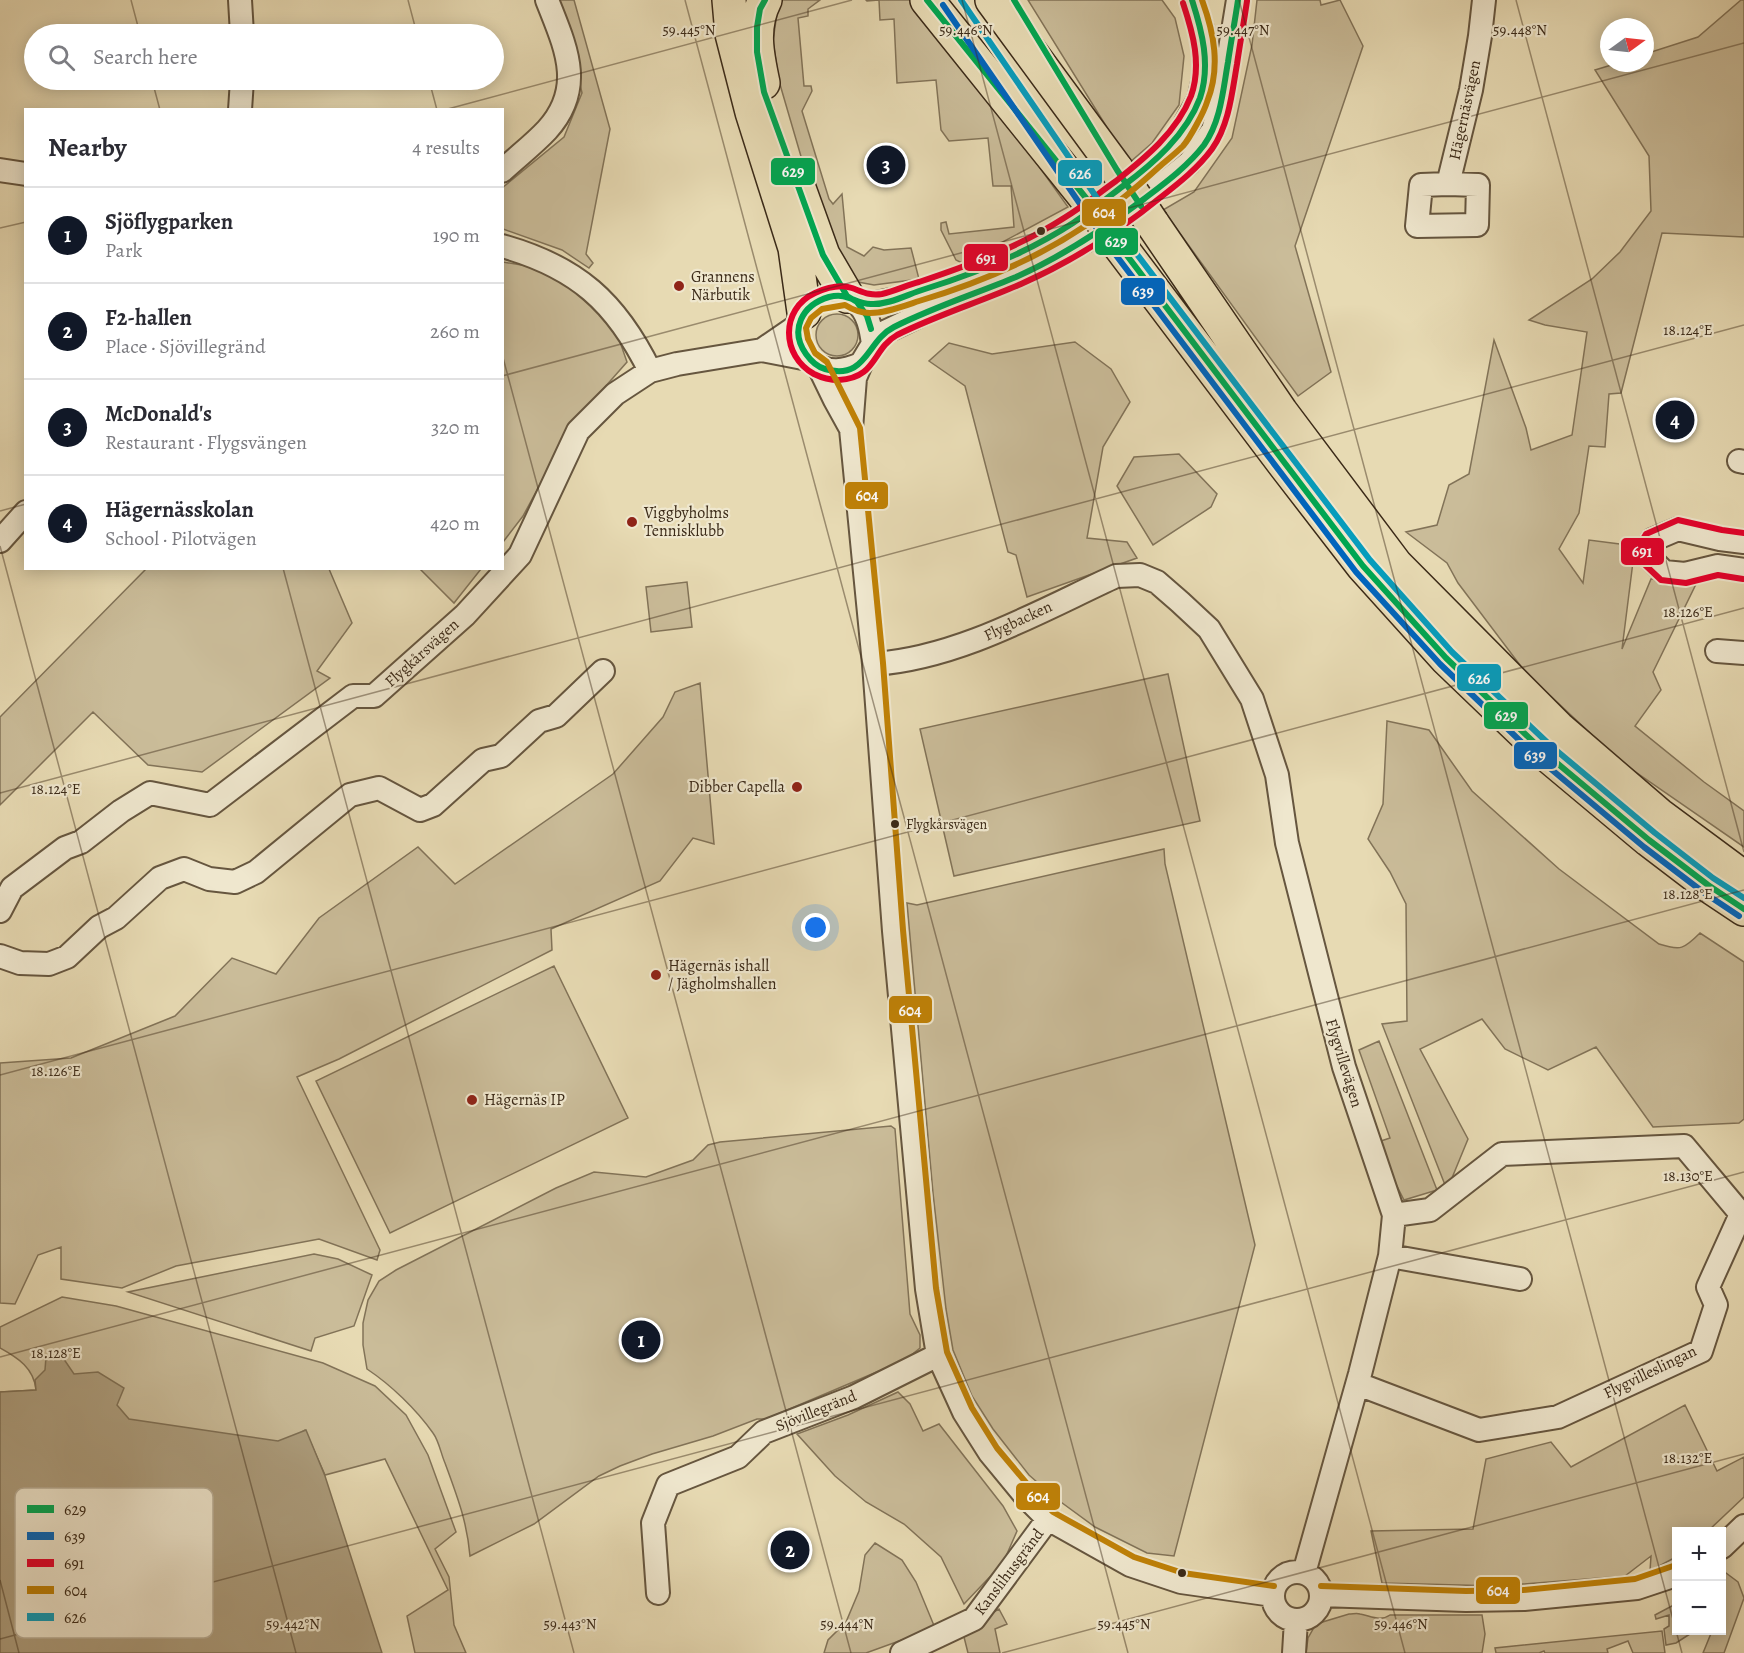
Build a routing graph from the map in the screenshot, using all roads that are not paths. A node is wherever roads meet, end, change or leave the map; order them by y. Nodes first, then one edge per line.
1 (240, 0) edge
2 (547, 0) edge
3 (729, 0) edge
4 (765, 0) edge
5 (927, 0) edge
6 (950, 0) edge
7 (992, 0) edge
8 (1014, 0) edge
9 (1192, 0) edge
10 (1238, 0) edge
11 (1484, 0) edge
12 (241, 24) edge
13 (241, 90) edge
14 (240, 108) edge
15 (504, 169) edge
16 (0, 170) edge
17 (1117, 170) junction
18 (24, 174) edge
19 (1448, 184) dead end
20 (1086, 198) junction
21 (504, 247) edge
22 (848, 294) junction
23 (800, 319) junction
24 (873, 344) junction
25 (762, 350) junction
26 (814, 363) junction
27 (861, 364) junction
28 (650, 371) junction
29 (851, 429) junction
30 (24, 514) edge
31 (0, 541) edge
32 (1744, 542) edge
33 (1744, 570) edge
34 (1157, 582) joint
35 (1717, 651) dead end
36 (1744, 653) edge
37 (874, 664) junction
38 (603, 671) dead end
39 (1744, 878) edge
40 (1744, 909) edge
41 (0, 911) edge
42 (0, 956) edge
43 (1394, 1215) junction
44 (1390, 1256) junction
45 (1520, 1279) dead end
46 (938, 1355) junction
47 (1358, 1384) junction
48 (1048, 1519) junction
49 (1744, 1526) edge
50 (1726, 1542) edge
51 (1304, 1572) junction
52 (1672, 1577) edge
53 (658, 1593) dead end
54 (1321, 1594) junction
55 (1273, 1595) junction
56 (1296, 1620) junction
57 (902, 1653) edge
58 (1294, 1653) edge

1 - 12 street
2 - 15 street
3 - 23 highway
4 - 22 highway
5 - 20 highway
6 - 20 highway
7 - 17 highway
8 - 17 highway
9 - 22 street
10 - 24 street
11 - 19 street, Hägernäsvägen
13 - 14 street
16 - 18 street
17 - 39 highway, bridge
20 - 40 highway, bridge
21 - 28 street
22 - 23 street
22 - 24 street
23 - 25 street, Flygkårsvägen
23 - 26 street
24 - 27 street
25 - 26 street, Flygkårsvägen
25 - 28 street, Flygkårsvägen
26 - 27 street
26 - 29 street
27 - 29 street
28 - 41 street, Flygkårsvägen
29 - 37 street
30 - 31 street
32 - 33 street
34 - 37 street, Flygbacken
34 - 43 street, Flygvillevägen
35 - 36 street
37 - 46 street
38 - 42 street
43 - 44 street, Flygvillevägen
43 - 47 street, Flygvilleslingan
44 - 45 street
44 - 47 street, Flygvillevägen
46 - 48 street
46 - 53 street, Sjövillegränd
47 - 51 street, Flygvillevägen
48 - 55 street
48 - 57 street, Kanslihusgränd
49 - 50 street
51 - 54 street
51 - 55 street
52 - 54 street
54 - 56 street
55 - 56 street
56 - 58 street

